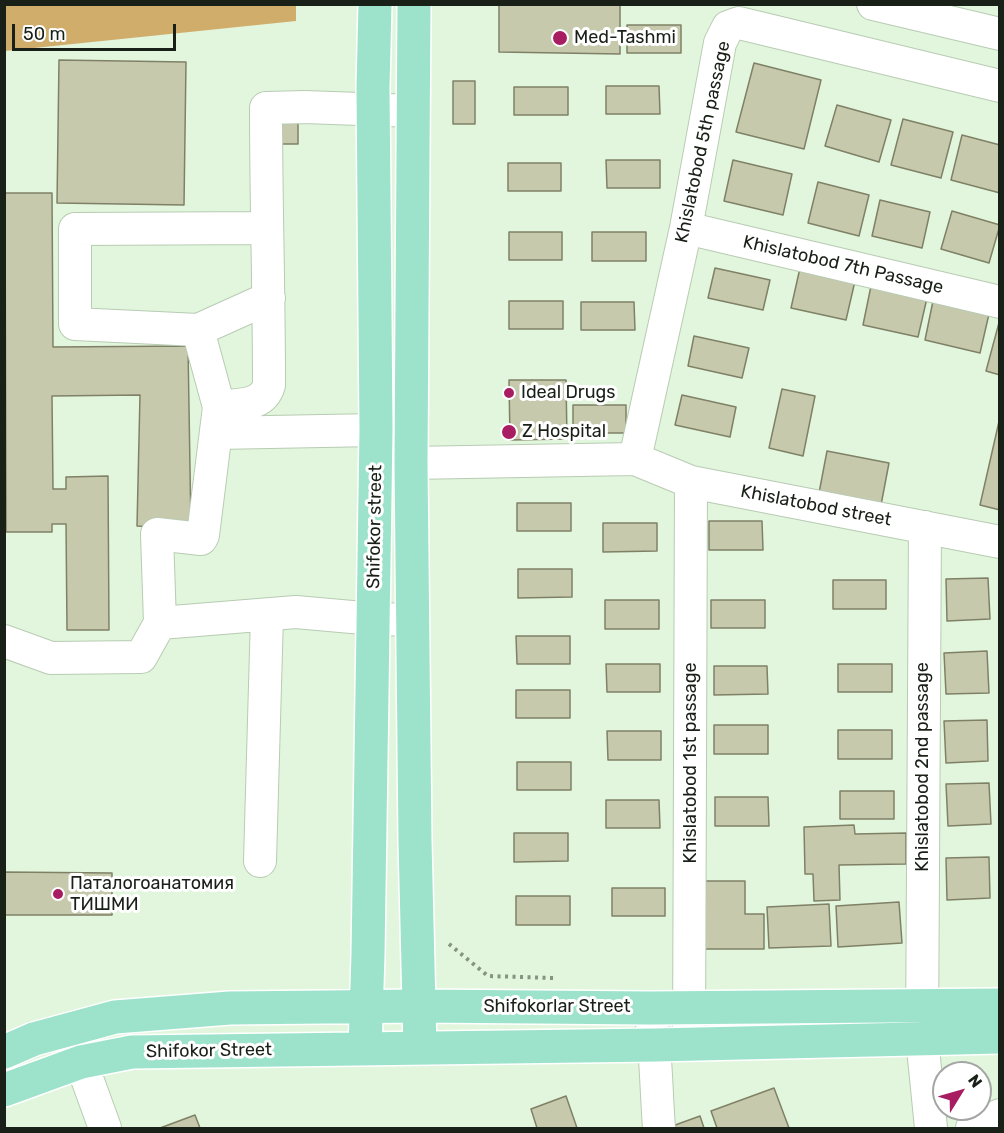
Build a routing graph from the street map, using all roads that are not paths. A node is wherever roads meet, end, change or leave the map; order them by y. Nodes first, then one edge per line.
1 (375, 4) edge
2 (414, 4) edge
3 (873, 4) edge
4 (956, 4) edge
5 (999, 13) edge
6 (999, 34) edge
7 (999, 86) edge
8 (373, 109) junction
9 (414, 111) junction
10 (266, 228) junction
11 (686, 228) junction
12 (269, 298) junction
13 (999, 302) edge
14 (198, 330) junction
15 (217, 420) junction
16 (376, 430) junction
17 (635, 459) junction
18 (411, 464) junction
19 (691, 482) junction
20 (925, 527) junction
21 (999, 542) edge
22 (267, 615) junction
23 (374, 619) junction
24 (412, 620) junction
25 (160, 623) junction
26 (4, 641) edge
27 (260, 861) dead end
28 (999, 1005) edge
29 (421, 1006) junction
30 (924, 1006) junction
31 (365, 1007) junction
32 (689, 1007) junction
33 (650, 1008) junction
34 (999, 1036) edge
35 (922, 1038) junction
36 (689, 1045) junction
37 (656, 1046) junction
38 (420, 1048) junction
39 (364, 1049) junction
40 (4, 1052) edge
41 (81, 1062) junction
42 (4, 1090) edge
43 (999, 1115) edge
44 (105, 1128) edge
45 (659, 1128) edge
46 (931, 1128) edge
47 (972, 1128) edge

1 - 8 main road, Shifokor street
2 - 9 main road, Shifokor street
3 - 6 street
4 - 5 street
7 - 11 street, Khislatobod 5th passage
8 - 9 street
8 - 10 street
8 - 16 main road, Shifokor street
9 - 18 main road, Shifokor street
10 - 12 street
10 - 14 street
11 - 13 street, Khislatobod 7th Passage
11 - 17 street, Khislatobod 5th passage
12 - 14 street
12 - 15 street
14 - 15 street
15 - 16 street
15 - 25 street
16 - 23 main road, Shifokor street
17 - 18 street
17 - 19 street, Khislatobod street
18 - 24 main road, Shifokor street
19 - 20 street, Khislatobod street
19 - 32 street, Khislatobod 1st passage
20 - 21 street, Khislatobod street
20 - 30 street, Khislatobod 2nd passage
22 - 23 street
22 - 25 street
22 - 27 street
23 - 24 street
23 - 31 main road, Shifokor street
24 - 29 main road, Shifokor street
25 - 26 street
28 - 30 main road, Shifokorlar Street
29 - 31 main road, Shifokorlar Street
29 - 33 main road, Shifokorlar Street
29 - 38 main road, Shifokor street
30 - 32 main road, Shifokorlar Street
30 - 35 street, Khislatobod 2nd passage
31 - 39 main road, Shifokor street
31 - 40 main road, Shifokorlar Street
32 - 33 main road, Shifokorlar Street
32 - 36 street, Khislatobod 1st passage
33 - 37 street
34 - 35 main road
35 - 36 main road
35 - 46 street, Khislatobod 2nd passage
36 - 37 main road
37 - 38 main road
37 - 45 street
38 - 39 main road, Shifokor Street
39 - 41 main road, Shifokor Street
41 - 42 main road, Shifokor Street
41 - 44 street
43 - 47 street

